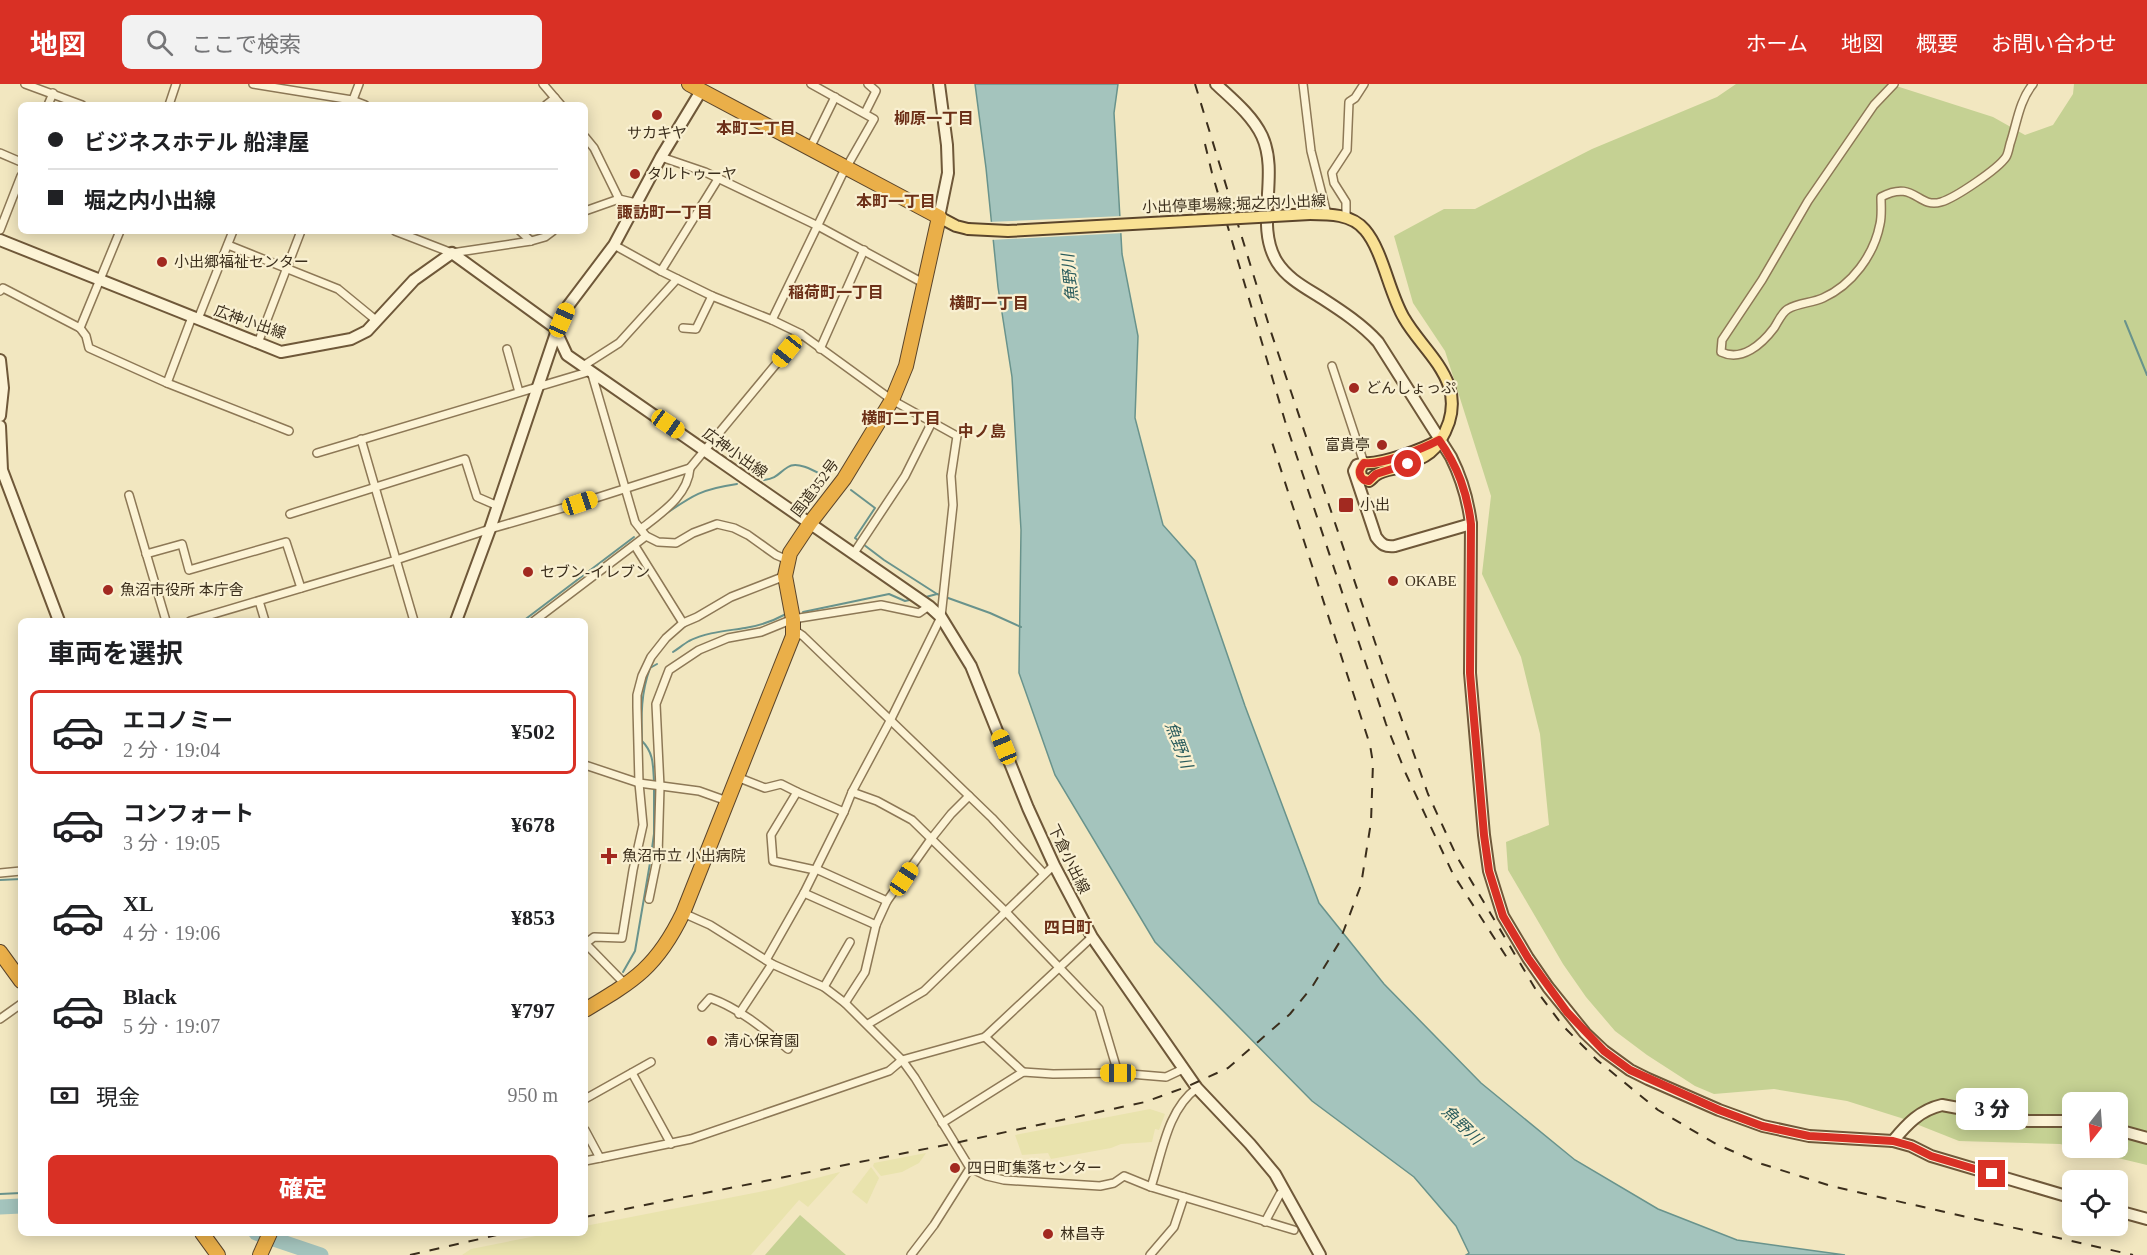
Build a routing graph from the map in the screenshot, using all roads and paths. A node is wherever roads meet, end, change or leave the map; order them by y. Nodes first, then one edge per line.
1 (25, 84) edge
2 (176, 84) edge
3 (253, 84) edge
4 (359, 84) edge
5 (543, 84) edge
6 (689, 84) edge
7 (811, 84) edge
8 (868, 84) edge
9 (939, 84) edge
10 (1216, 84) edge
11 (1303, 84) edge
12 (1364, 84) edge
13 (1894, 84) edge
14 (2033, 84) edge
15 (704, 88) edge
16 (51, 90) edge
17 (835, 97) junction
18 (555, 98) junction
19 (76, 102) edge
20 (169, 102) edge
21 (347, 102) edge
22 (352, 102) edge
23 (550, 102) edge
24 (558, 102) edge
25 (865, 112) junction
26 (588, 140) edge
27 (810, 148) junction
28 (0, 153) edge
29 (661, 157) junction
30 (18, 161) edge
31 (846, 167) junction
32 (718, 179) junction
33 (18, 184) edge
34 (619, 199) junction
35 (636, 203) junction
36 (588, 210) edge
37 (1327, 214) junction
38 (939, 216) junction
39 (1346, 217) junction
40 (818, 226) junction
41 (0, 230) edge
42 (119, 234) edge
43 (232, 234) edge
44 (300, 234) edge
45 (403, 234) edge
46 (523, 234) edge
47 (549, 234) edge
48 (0, 240) edge
49 (531, 241) junction
50 (614, 244) junction
51 (228, 245) junction
52 (864, 250) junction
53 (452, 253) junction
54 (285, 268) junction
55 (661, 272) junction
56 (99, 279) junction
57 (677, 279) junction
58 (925, 284) junction
59 (0, 291) edge
60 (712, 296) junction
61 (195, 318) junction
62 (772, 320) junction
63 (376, 321) junction
64 (80, 328) junction
65 (683, 328) dead end
66 (556, 333) junction
67 (801, 334) junction
68 (258, 343) junction
69 (507, 349) dead end
70 (820, 349) junction
71 (0, 360) edge
72 (1332, 366) dead end
73 (587, 369) junction
74 (167, 383) junction
75 (537, 387) junction
76 (519, 392) junction
77 (892, 400) junction
78 (0, 416) edge
79 (932, 422) junction
80 (0, 426) edge
81 (289, 431) dead end
82 (361, 439) junction
83 (1439, 440) junction
84 (706, 451) junction
85 (317, 453) dead end
86 (1364, 463) junction
87 (690, 468) junction
88 (1, 471) edge
89 (375, 486) junction
90 (624, 489) junction
91 (129, 495) dead end
92 (498, 506) junction
93 (290, 514) dead end
94 (810, 523) junction
95 (1471, 524) junction
96 (490, 529) junction
97 (640, 530) junction
98 (646, 536) junction
99 (635, 546) junction
100 (858, 547) junction
101 (147, 554) junction
102 (396, 560) junction
103 (788, 560) junction
104 (785, 576) junction
105 (300, 588) junction
106 (259, 600) junction
107 (929, 606) junction
108 (941, 617) junction
109 (58, 618) edge
110 (165, 618) edge
111 (200, 618) edge
112 (264, 618) edge
113 (413, 618) edge
114 (457, 618) edge
115 (538, 618) edge
116 (683, 622) junction
117 (793, 624) junction
118 (890, 721) junction
119 (588, 766) edge
120 (737, 777) junction
121 (639, 783) junction
122 (656, 786) junction
123 (797, 792) junction
124 (852, 792) junction
125 (969, 796) junction
126 (727, 801) junction
127 (844, 812) junction
128 (931, 839) junction
129 (1054, 865) junction
130 (815, 870) junction
131 (18, 871) edge
132 (0, 873) edge
133 (1044, 874) junction
134 (804, 893) junction
135 (648, 899) dead end
136 (887, 901) junction
137 (1005, 911) junction
138 (683, 913) junction
139 (876, 925) junction
140 (1092, 937) junction
141 (588, 942) edge
142 (850, 942) dead end
143 (588, 945) edge
144 (0, 952) edge
145 (769, 962) junction
146 (1060, 969) junction
147 (18, 977) edge
148 (626, 985) junction
149 (824, 987) junction
150 (845, 1003) junction
151 (18, 1006) edge
152 (702, 1007) dead end
153 (588, 1008) edge
154 (739, 1014) junction
155 (0, 1019) edge
156 (868, 1024) junction
157 (985, 1037) junction
158 (788, 1049) dead end
159 (902, 1060) junction
160 (651, 1062) dead end
161 (1183, 1069) junction
162 (1023, 1072) junction
163 (632, 1073) junction
164 (1118, 1073) junction
165 (1197, 1088) junction
166 (588, 1097) edge
167 (2062, 1121) edge
168 (942, 1123) junction
169 (2128, 1133) edge
170 (588, 1136) edge
171 (2147, 1138) edge
172 (1893, 1141) junction
173 (671, 1144) junction
174 (600, 1158) junction
175 (588, 1160) edge
176 (970, 1168) junction
177 (1151, 1187) junction
178 (1285, 1191) junction
179 (2062, 1195) edge
180 (1184, 1197) junction
181 (2128, 1214) edge
182 (2147, 1220) edge
183 (1265, 1222) junction
184 (1294, 1230) dead end
185 (204, 1236) edge
186 (269, 1236) edge
187 (218, 1255) edge
188 (260, 1255) edge
189 (911, 1255) edge
190 (1150, 1255) edge
191 (1320, 1255) edge

1 - 16 street
2 - 20 street
3 - 21 street
4 - 22 street
5 - 18 street
6 - 15 highway
7 - 17 street
8 - 25 street
9 - 38 main road
10 - 83 main road
11 - 37 street
12 - 39 street
13 - 14 street
15 - 27 highway
15 - 29 main road
16 - 19 street
17 - 25 street
17 - 27 street
18 - 23 street
18 - 24 street
25 - 31 street
26 - 34 street
27 - 31 highway
28 - 30 street
29 - 32 street
29 - 35 main road
31 - 38 highway
31 - 40 street
32 - 40 street
32 - 55 street
33 - 41 street
34 - 35 street
34 - 36 street
35 - 50 main road
37 - 38 main road, 小出停車場線;堀之内小出線, bridge
37 - 39 main road, 小出停車場線;堀之内小出線
38 - 58 highway, 国道352号
39 - 83 main road, 小出停車場線;堀之内小出線
40 - 52 street
40 - 62 street
42 - 56 street
43 - 51 street
44 - 54 street
45 - 53 street
46 - 49 street
47 - 49 street
48 - 56 main road, 広神小出線
49 - 53 street
50 - 55 street
50 - 66 main road
51 - 54 street
51 - 61 street
52 - 58 street
52 - 70 street
53 - 63 main road, 広神小出線
53 - 66 main road, 広神小出線
54 - 63 street
54 - 68 street
55 - 57 street
56 - 61 main road, 広神小出線
56 - 64 street
57 - 60 street
57 - 73 street
58 - 77 highway, 国道352号
59 - 64 street
60 - 62 street
60 - 65 street
61 - 68 main road, 広神小出線
61 - 74 street
62 - 67 street
63 - 68 main road, 広神小出線
64 - 74 street
66 - 73 main road, 広神小出線
66 - 75 main road
67 - 70 street
67 - 84 street
69 - 76 street
70 - 77 street
71 - 78 main road
72 - 86 street
73 - 75 street
73 - 84 main road, 広神小出線
73 - 90 street
74 - 81 street
75 - 76 street
75 - 92 main road
76 - 82 street
77 - 79 street
77 - 94 highway, 国道352号
79 - 100 street
79 - 108 street
80 - 88 main road
82 - 85 street
82 - 89 street
83 - 86 main road
83 - 86 main road
83 - 95 main road
84 - 87 street
84 - 94 main road, 広神小出線
86 - 95 main road
87 - 90 street
87 - 97 street
88 - 109 main road
89 - 92 street
89 - 93 street
89 - 102 street
90 - 96 street
90 - 97 street
91 - 101 street
92 - 96 main road
94 - 100 main road, 下倉小出線
94 - 103 highway, 国道352号
95 - 172 main road
96 - 102 street
96 - 114 main road
97 - 98 street
98 - 99 street
98 - 103 street
99 - 115 street
99 - 116 street
100 - 107 main road, 下倉小出線
101 - 105 street
101 - 110 street
102 - 105 street
102 - 113 street
103 - 104 highway, 国道352号
104 - 116 street
104 - 117 highway, 国道352号
105 - 106 street
106 - 111 street
106 - 112 street
107 - 108 main road, 下倉小出線
107 - 117 street
108 - 118 street
108 - 129 main road, 下倉小出線
116 - 121 street
117 - 118 street
117 - 120 highway, 国道352号
117 - 122 street
118 - 124 street
118 - 125 street
119 - 121 street
120 - 123 street
120 - 126 highway, 国道352号
121 - 122 street
121 - 141 street
122 - 126 street
122 - 135 street
123 - 127 street
123 - 130 street
124 - 127 street
124 - 128 street
125 - 128 street
125 - 133 street
126 - 138 highway, 国道352号
127 - 130 street
128 - 136 street
128 - 137 street
129 - 133 street
129 - 140 main road, 下倉小出線
130 - 134 street
130 - 136 street
131 - 132 street
133 - 137 street
134 - 139 street
134 - 145 street
136 - 139 street
137 - 146 street
137 - 156 street
138 - 145 street
138 - 148 highway, 国道352号
139 - 150 street
140 - 146 street
140 - 161 main road, 下倉小出線
142 - 149 street
143 - 148 street
144 - 147 highway
145 - 149 street
145 - 154 street
146 - 157 street
146 - 164 street
148 - 153 highway, 国道352号
149 - 150 street
150 - 156 street
151 - 155 street
152 - 154 street
154 - 158 street
156 - 159 street
157 - 159 street
157 - 162 street
159 - 168 street
159 - 173 street
160 - 163 street
161 - 164 street
161 - 165 main road, 下倉小出線
162 - 164 street
162 - 168 street
163 - 166 street
163 - 173 street
165 - 177 street
165 - 178 main road, 下倉小出線
167 - 172 main road
168 - 176 street
169 - 171 main road
170 - 174 street
172 - 179 main road
173 - 174 street
174 - 175 street
176 - 177 street
176 - 189 street
177 - 180 street
178 - 183 street
178 - 191 main road, 下倉小出線
180 - 183 street
180 - 190 street
181 - 182 main road
183 - 184 street
185 - 187 highway
186 - 188 highway

